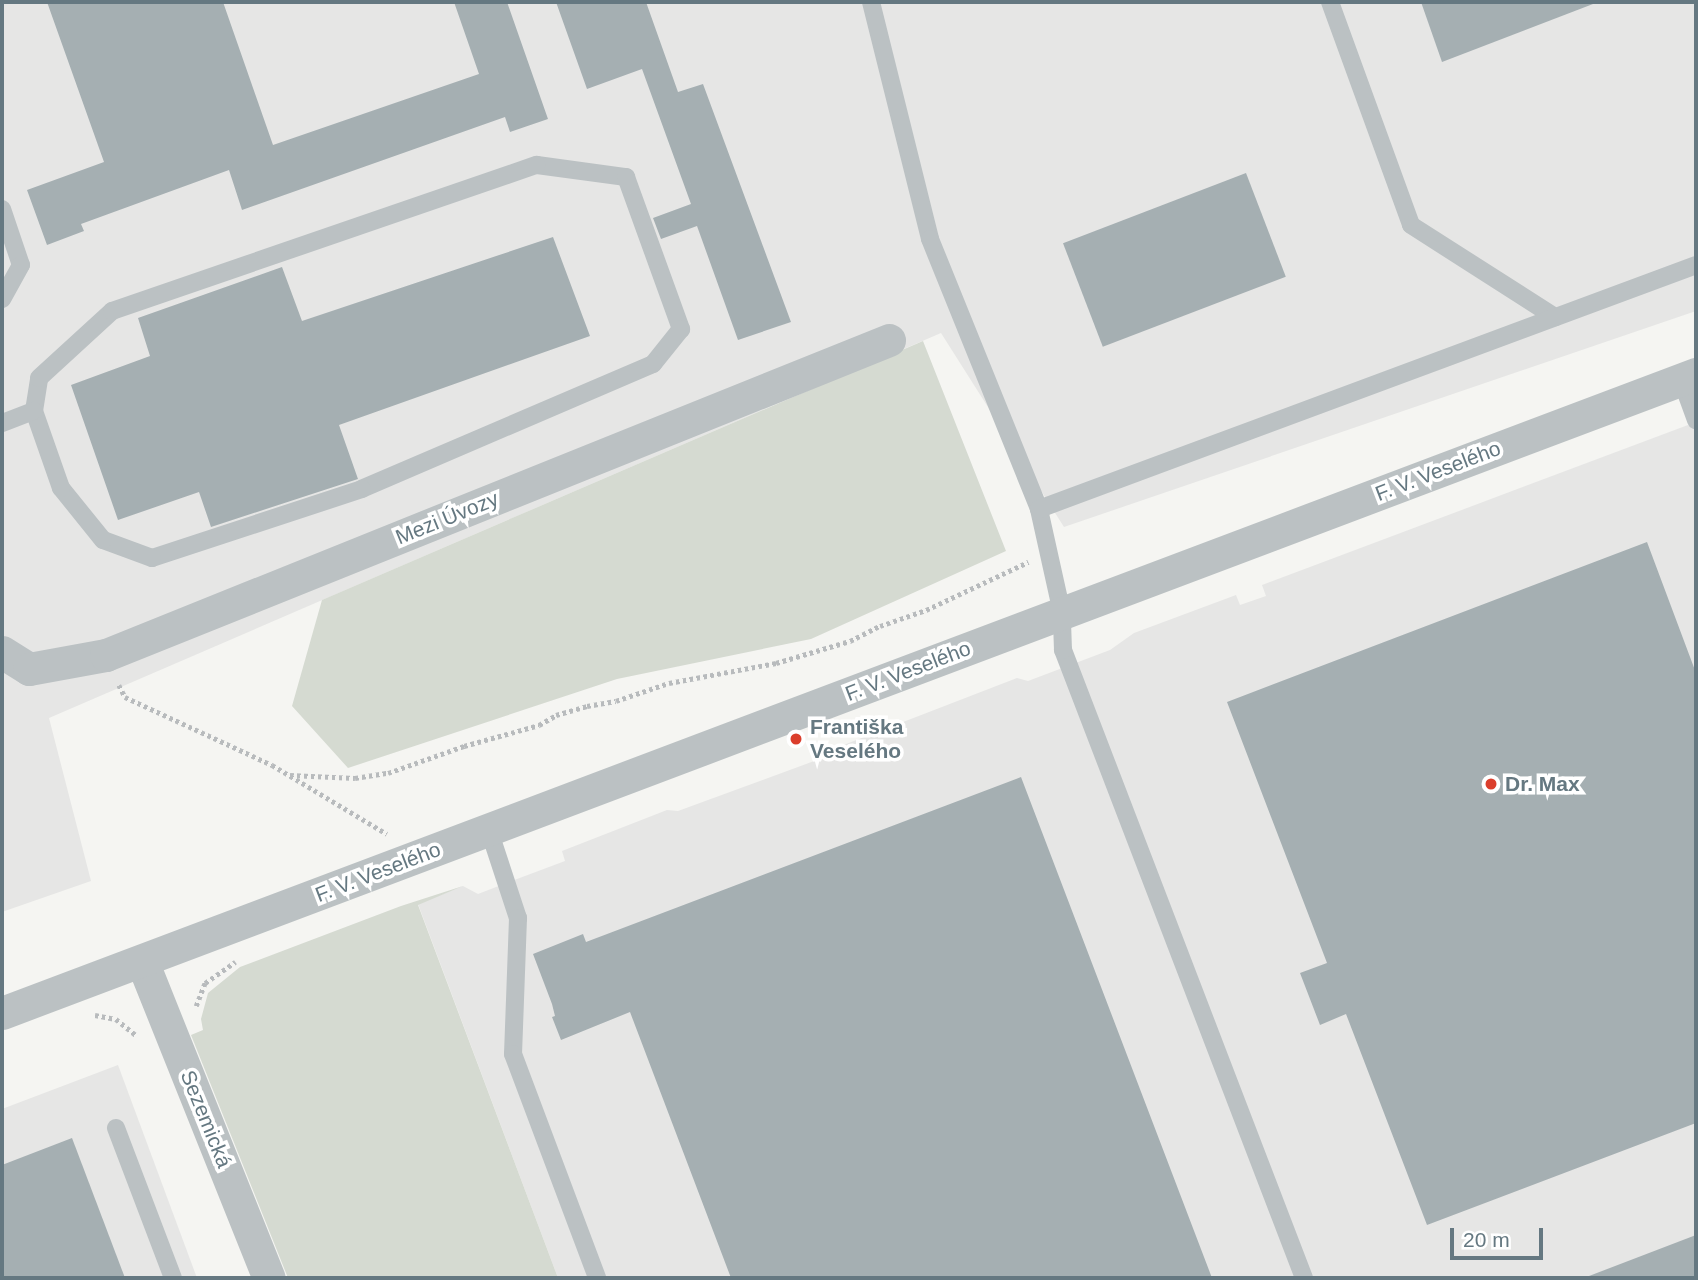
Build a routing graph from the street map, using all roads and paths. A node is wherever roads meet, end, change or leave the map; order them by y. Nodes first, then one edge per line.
1 (872, 2) edge
2 (1330, 2) edge
3 (2, 209) edge
4 (1696, 265) edge
5 (2, 299) edge
6 (1555, 317) junction
7 (889, 340) dead end
8 (1689, 377) edge
9 (34, 411) junction
10 (1696, 420) edge
11 (2, 424) edge
12 (1039, 509) junction
13 (1051, 552) junction
14 (1062, 613) junction
15 (2, 652) edge
16 (106, 655) junction
17 (290, 775) junction
18 (489, 830) junction
19 (419, 856) junction
20 (242, 958) dead end
21 (142, 961) junction
22 (2, 1013) edge
23 (87, 1017) dead end
24 (170, 1031) junction
25 (116, 1128) dead end
26 (173, 1278) edge
27 (269, 1278) edge
28 (597, 1278) edge
29 (1304, 1278) edge

1 - 12 lane
2 - 6 lane
3 - 5 lane
4 - 6 lane
6 - 12 lane
7 - 16 street, Mezi Úvozy
8 - 10 lane
8 - 14 street, F. V. Veselého
9 - 9 lane
9 - 11 lane
12 - 13 lane
13 - 14 lane
13 - 17 path
14 - 18 street, F. V. Veselého
14 - 29 lane
15 - 16 street, Mezi Úvozy
16 - 17 path
17 - 19 path
18 - 19 street, F. V. Veselého
18 - 28 lane
19 - 21 street, F. V. Veselého
20 - 24 path
21 - 22 street, F. V. Veselého
21 - 24 street, Sezemická
23 - 24 path
24 - 27 street, Sezemická
25 - 26 lane

